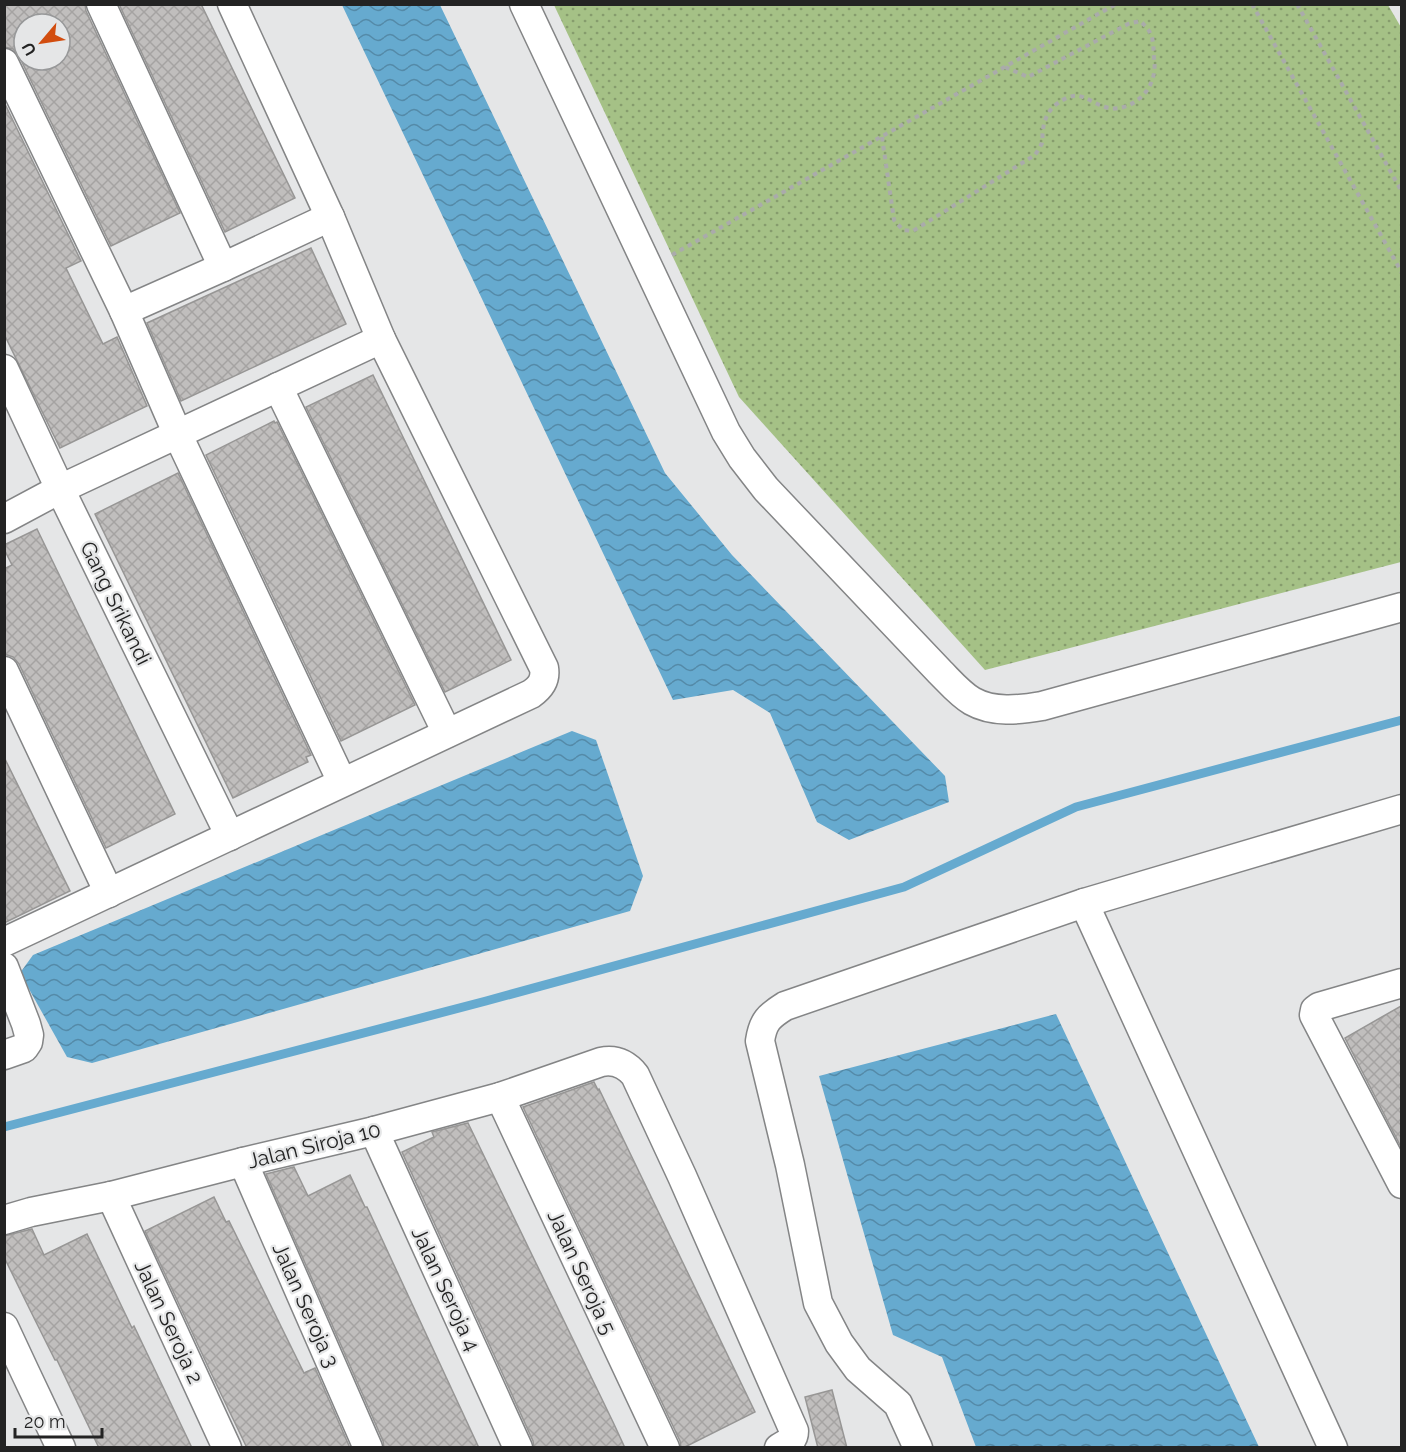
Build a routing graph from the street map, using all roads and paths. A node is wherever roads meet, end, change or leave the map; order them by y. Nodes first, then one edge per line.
1 (101, 4) edge
2 (232, 4) edge
3 (524, 4) edge
4 (1116, 4) edge
5 (1252, 4) edge
6 (1297, 4) edge
7 (4, 63) edge
8 (1005, 67) junction
9 (882, 137) junction
10 (1401, 192) edge
11 (330, 216) junction
12 (223, 267) junction
13 (648, 268) junction
14 (1401, 273) edge
15 (124, 311) junction
16 (381, 339) junction
17 (4, 369) edge
18 (278, 387) junction
19 (178, 435) junction
20 (60, 489) junction
21 (4, 519) edge
22 (1401, 607) edge
23 (4, 671) edge
24 (447, 733) junction
25 (342, 782) junction
26 (1401, 809) edge
27 (230, 836) junction
28 (109, 893) junction
29 (1084, 903) junction
30 (4, 942) edge
31 (4, 967) edge
32 (1401, 982) edge
33 (4, 1055) edge
34 (500, 1097) junction
35 (374, 1131) junction
36 (243, 1162) junction
37 (1401, 1184) edge
38 (111, 1196) junction
39 (4, 1220) edge
40 (4, 1327) edge
41 (15, 1377) edge
42 (787, 1439) edge
43 (61, 1448) edge
44 (227, 1448) edge
45 (368, 1448) edge
46 (518, 1448) edge
47 (665, 1448) edge
48 (918, 1448) edge
49 (1333, 1448) edge

1 - 12 street
2 - 11 street
3 - 13 street
4 - 8 path
5 - 14 path
6 - 10 path
7 - 15 street
8 - 9 path
8 - 9 path
9 - 13 path
11 - 12 street
11 - 16 street
12 - 15 street
13 - 22 street
15 - 19 street
16 - 18 street
16 - 24 street
17 - 20 street, Gang Srikandi
18 - 19 street
18 - 24 street
19 - 20 street
19 - 25 street
20 - 21 street
20 - 27 street, Gang Srikandi
23 - 28 street
24 - 25 street
25 - 27 street
26 - 29 street
27 - 28 street
28 - 30 street
29 - 48 street
29 - 49 street
31 - 33 street
32 - 37 street
34 - 35 street, Jalan Siroja 10
34 - 42 street, Jalan Siroja 10
34 - 47 street, Jalan Seroja 5
35 - 36 street, Jalan Siroja 10
35 - 46 street, Jalan Seroja 4
36 - 38 street, Jalan Siroja 10
36 - 45 street, Jalan Seroja 3
38 - 39 street, Jalan Siroja 10
38 - 44 street, Jalan Seroja 2
40 - 41 street
41 - 43 street

